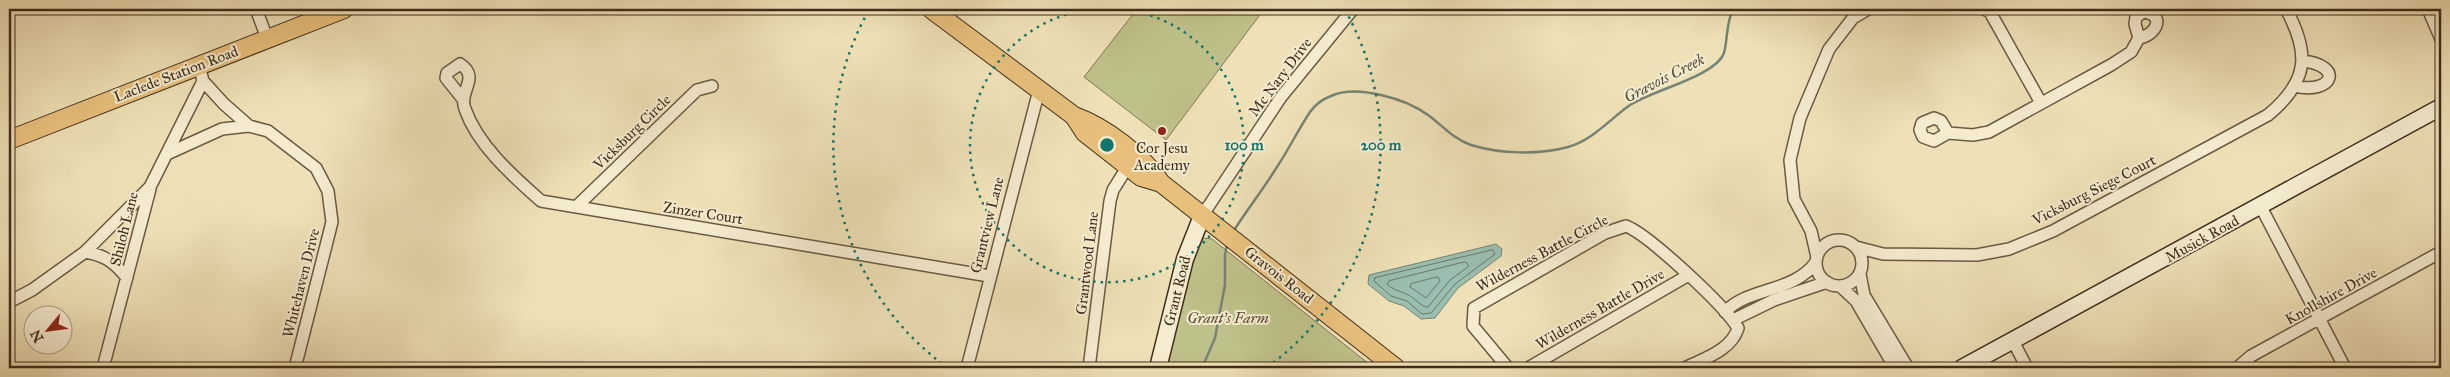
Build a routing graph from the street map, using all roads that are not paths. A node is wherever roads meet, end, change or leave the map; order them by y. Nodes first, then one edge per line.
1 (256, 9) edge
2 (344, 9) edge
3 (931, 9) edge
4 (1353, 9) edge
5 (1868, 9) edge
6 (2286, 9) edge
7 (2428, 9) edge
8 (1989, 10) edge
9 (267, 38) junction
10 (2139, 38) dead end
11 (2441, 39) edge
12 (2302, 61) junction
13 (201, 73) junction
14 (712, 86) dead end
15 (2294, 86) junction
16 (1038, 90) junction
17 (462, 98) dead end
18 (2041, 103) junction
19 (2441, 107) edge
20 (1074, 116) junction
21 (250, 126) junction
22 (1948, 133) dead end
23 (9, 140) edge
24 (169, 153) junction
25 (1128, 166) junction
26 (1161, 183) junction
27 (150, 187) junction
28 (576, 207) junction
29 (2261, 207) junction
30 (1202, 216) junction
31 (1811, 231) junction
32 (1834, 241) junction
33 (1856, 247) junction
34 (85, 252) junction
35 (2441, 252) edge
36 (1883, 254) junction
37 (1817, 259) junction
38 (1861, 272) junction
39 (989, 276) junction
40 (1687, 276) junction
41 (127, 278) junction
42 (1827, 282) junction
43 (1840, 286) junction
44 (9, 302) edge
45 (1729, 316) junction
46 (2321, 319) junction
47 (2013, 341) junction
48 (103, 368) edge
49 (295, 368) edge
50 (966, 368) edge
51 (1089, 368) edge
52 (1158, 368) edge
53 (1396, 368) edge
54 (1508, 368) edge
55 (1528, 368) edge
56 (1685, 368) edge
57 (1894, 368) edge
58 (1908, 368) edge
59 (1962, 368) edge
60 (2027, 368) edge
61 (2237, 368) edge
62 (2345, 368) edge

1 - 9 street
2 - 9 main road, Laclede Station Road
3 - 16 main road, Gravois Road
4 - 30 street, Mc Nary Drive
5 - 31 street
6 - 12 street, Vicksburg Siege Court
7 - 11 street
8 - 18 street
9 - 13 main road, Laclede Station Road
10 - 18 street
12 - 15 street, Vicksburg Siege Court
12 - 15 street
13 - 21 street, Whitehaven Drive
13 - 23 main road, Laclede Station Road
13 - 24 street
14 - 28 street, Vicksburg Circle
15 - 36 street, Vicksburg Siege Court
16 - 20 main road, Gravois Road
16 - 39 street, Grantview Lane
17 - 28 street, Zinzer Court
18 - 22 street
19 - 29 street, Musick Road
20 - 25 main road, Gravois Road
20 - 26 main road, Gravois Road
21 - 24 street, Whitehaven Drive
21 - 49 street, Whitehaven Drive
24 - 27 street
25 - 26 main road, Gravois Road
25 - 51 street, Grantwood Lane
26 - 30 main road, Gravois Road
27 - 34 street
27 - 41 street, Shiloh Lane
28 - 39 street, Zinzer Court
29 - 46 street
29 - 47 street, Musick Road
30 - 52 street, Grant Road
30 - 53 main road, Gravois Road
31 - 32 street
31 - 37 street
32 - 33 street
32 - 37 street
33 - 36 street, Vicksburg Siege Court
33 - 38 street
34 - 41 street, Shiloh Lane
34 - 44 street
35 - 46 street, Knollshire Drive
36 - 38 street
37 - 42 street
37 - 45 street
38 - 43 street
38 - 58 street
39 - 50 street, Grantview Lane
40 - 45 street, Wilderness Battle Circle
40 - 54 street, Wilderness Battle Circle
40 - 55 street, Wilderness Battle Drive
41 - 48 street, Shiloh Lane
42 - 43 street
42 - 45 street
43 - 57 street
45 - 56 street
46 - 61 street, Knollshire Drive
46 - 62 street
47 - 59 street, Musick Road
47 - 60 street

